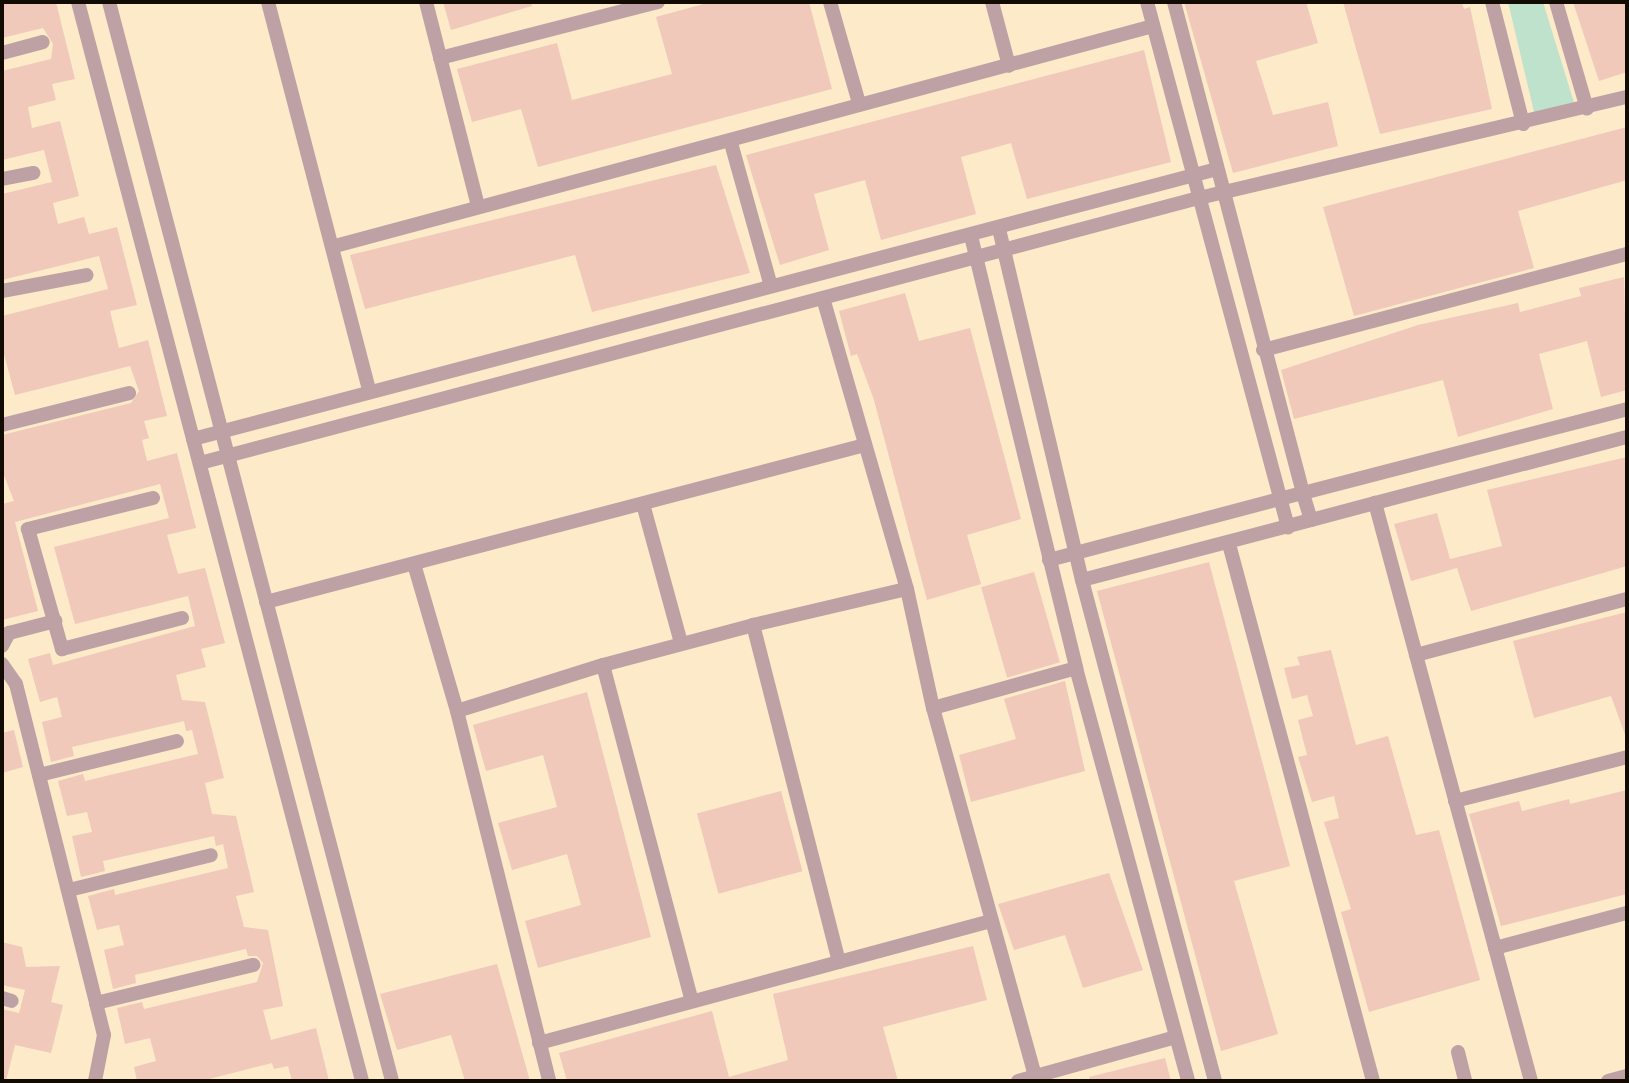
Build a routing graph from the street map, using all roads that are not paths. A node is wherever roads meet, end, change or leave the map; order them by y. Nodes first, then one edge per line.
1 (78, 2) edge
2 (109, 2) edge
3 (268, 2) edge
4 (426, 2) edge
5 (658, 2) edge
6 (830, 2) edge
7 (992, 2) edge
8 (1147, 2) edge
9 (1174, 2) edge
10 (1492, 2) edge
11 (1556, 2) edge
12 (1153, 26) junction
13 (43, 42) dead end
14 (2, 53) edge
15 (440, 58) junction
16 (1009, 66) junction
17 (1627, 97) edge
18 (859, 103) junction
19 (1587, 109) junction
20 (1523, 124) junction
21 (731, 143) junction
22 (1217, 169) junction
23 (33, 173) dead end
24 (1192, 175) junction
25 (2, 179) edge
26 (1224, 193) junction
27 (1199, 198) junction
28 (478, 206) junction
29 (999, 229) junction
30 (971, 236) junction
31 (335, 246) junction
32 (1004, 249) junction
33 (1627, 254) edge
34 (976, 259) junction
35 (87, 275) dead end
36 (771, 286) junction
37 (2, 291) edge
38 (823, 298) junction
39 (1263, 350) junction
40 (369, 390) junction
41 (129, 393) dead end
42 (1627, 409) edge
43 (2, 425) edge
44 (219, 432) junction
45 (1627, 437) edge
46 (193, 439) junction
47 (865, 445) junction
48 (226, 456) junction
49 (200, 463) junction
50 (1303, 493) junction
51 (153, 498) dead end
52 (1280, 499) junction
53 (1375, 503) junction
54 (643, 504) junction
55 (1311, 520) junction
56 (1288, 527) junction
57 (1229, 544) junction
58 (1075, 551) junction
59 (1049, 560) junction
60 (414, 564) junction
61 (1082, 580) junction
62 (907, 589) junction
63 (1627, 599) edge
64 (266, 602) junction
65 (182, 618) dead end
66 (55, 621) junction
67 (753, 625) junction
68 (681, 643) junction
69 (2, 646) edge
70 (1416, 655) junction
71 (2, 664) edge
72 (603, 665) junction
73 (1076, 668) junction
74 (933, 708) junction
75 (457, 711) junction
76 (177, 741) dead end
77 (1627, 757) edge
78 (39, 775) junction
79 (1455, 801) junction
80 (211, 855) dead end
81 (337, 872) junction
82 (310, 880) junction
83 (69, 890) junction
84 (1627, 913) edge
85 (991, 921) junction
86 (1495, 948) junction
87 (839, 962) junction
88 (253, 965) dead end
89 (691, 999) junction
90 (96, 1003) junction
91 (1176, 1037) junction
92 (539, 1043) junction
93 (1458, 1052) dead end
94 (1627, 1076) edge
95 (1035, 1077) junction
96 (95, 1081) edge
97 (362, 1081) edge
98 (392, 1081) edge
99 (549, 1081) edge
100 (1018, 1081) edge
101 (1188, 1081) edge
102 (1215, 1081) edge
103 (1373, 1081) edge
104 (1465, 1081) edge
105 (1531, 1081) edge
106 (1608, 1081) edge

1 - 46 street
2 - 44 street
3 - 31 street
4 - 15 street
5 - 15 street
6 - 18 street
7 - 16 street
8 - 12 street
9 - 22 street
10 - 20 street
11 - 19 street
12 - 16 street
12 - 24 street
13 - 14 street
15 - 28 street
16 - 18 street
17 - 19 street
18 - 21 street
19 - 20 street
20 - 26 street
21 - 28 street
21 - 36 street
22 - 24 street
22 - 26 street
23 - 25 street
24 - 27 street
24 - 29 street
26 - 27 street
26 - 39 street
27 - 32 street
27 - 52 street
28 - 31 street
29 - 30 street
29 - 32 street
30 - 34 street
30 - 36 street
31 - 40 street
32 - 34 street
32 - 58 street
33 - 39 street
34 - 38 street
34 - 59 street
35 - 37 street
36 - 40 street
38 - 47 street
38 - 48 street
39 - 50 street
40 - 44 street
41 - 43 street
42 - 50 street
44 - 46 street
44 - 48 street
45 - 53 street
46 - 49 street
47 - 54 street
47 - 62 street
48 - 49 street
48 - 64 street
49 - 82 street
50 - 52 street
50 - 55 street
51 - 66 street
52 - 56 street
52 - 58 street
53 - 55 street
53 - 70 street
54 - 60 street
54 - 68 street
55 - 56 street
56 - 57 street
57 - 61 street
57 - 103 street
58 - 59 street
58 - 61 street
59 - 73 street
60 - 64 street
60 - 75 street
61 - 102 street
62 - 67 street
62 - 74 street
63 - 70 street
64 - 81 street
65 - 66 street
66 - 69 street
67 - 68 street
67 - 87 street
68 - 72 street
70 - 79 street
71 - 78 street
72 - 75 street
72 - 89 street
73 - 74 street
73 - 91 street
74 - 85 street
75 - 92 street
76 - 78 street
77 - 79 street
78 - 83 street
79 - 86 street
80 - 83 street
81 - 82 street
81 - 98 street
82 - 97 street
83 - 90 street
84 - 86 street
85 - 87 street
85 - 95 street
86 - 105 street
87 - 89 street
88 - 90 street
89 - 92 street
90 - 96 street
91 - 95 street
91 - 101 street
92 - 99 street
93 - 104 street
94 - 106 street
95 - 100 street

